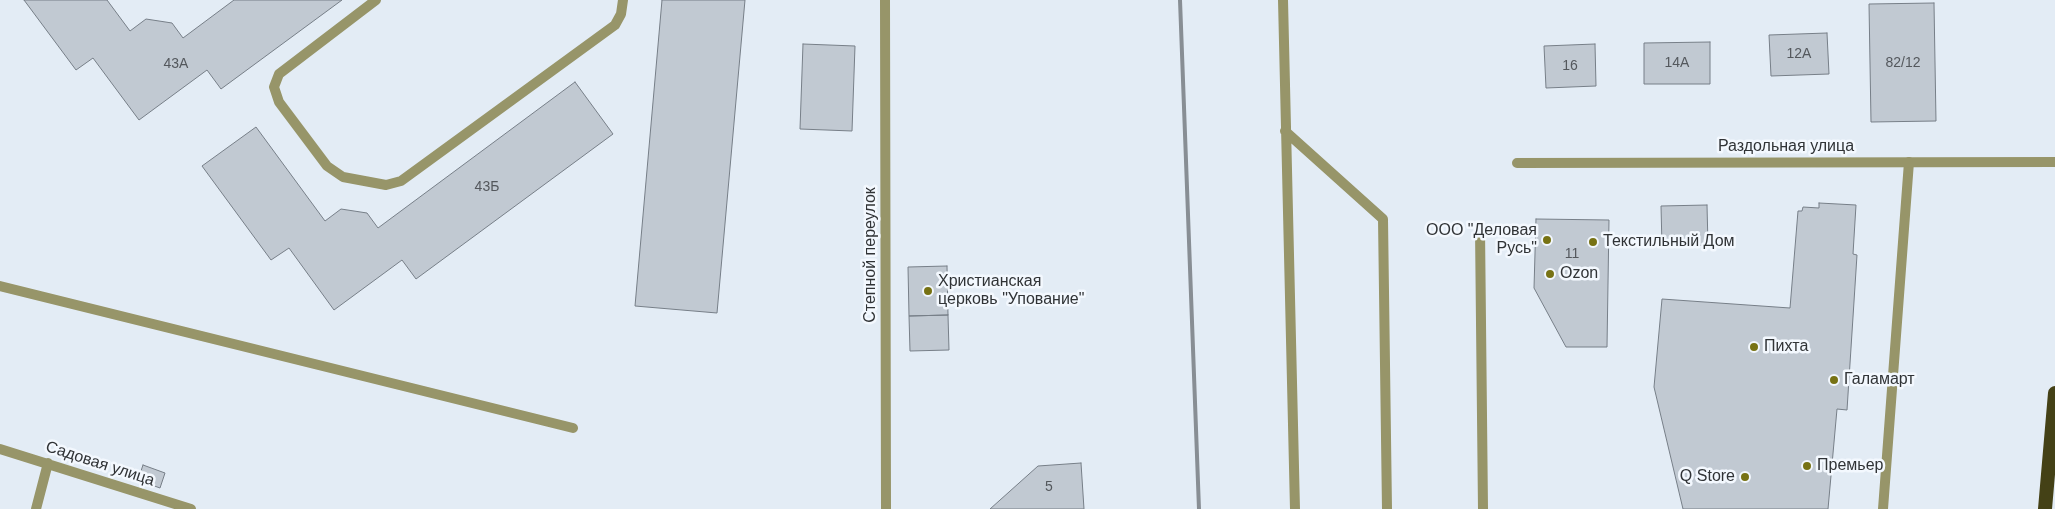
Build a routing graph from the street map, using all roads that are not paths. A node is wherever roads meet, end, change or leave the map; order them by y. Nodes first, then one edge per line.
1 (376, 0) edge
2 (622, 0) edge
3 (885, 0) edge
4 (1283, 0) edge
5 (1285, 131) junction
6 (1909, 162) junction
7 (2055, 162) edge
8 (1517, 163) dead end
9 (1480, 228) dead end
10 (0, 286) edge
11 (2055, 393) edge
12 (573, 428) dead end
13 (0, 449) edge
14 (48, 464) junction
15 (36, 509) edge
16 (191, 509) edge
17 (886, 509) edge
18 (1295, 509) edge
19 (1387, 509) edge
20 (1483, 509) edge
21 (1883, 509) edge
22 (2045, 509) edge

1 - 2 street
3 - 17 street, Степной переулок
4 - 5 street
5 - 18 street
5 - 19 street
6 - 7 street, Раздольная улица
6 - 8 street, Раздольная улица
6 - 21 street
9 - 20 street
10 - 12 street
11 - 22 highway
13 - 14 street, Садовая улица
14 - 15 street
14 - 16 street, Садовая улица

